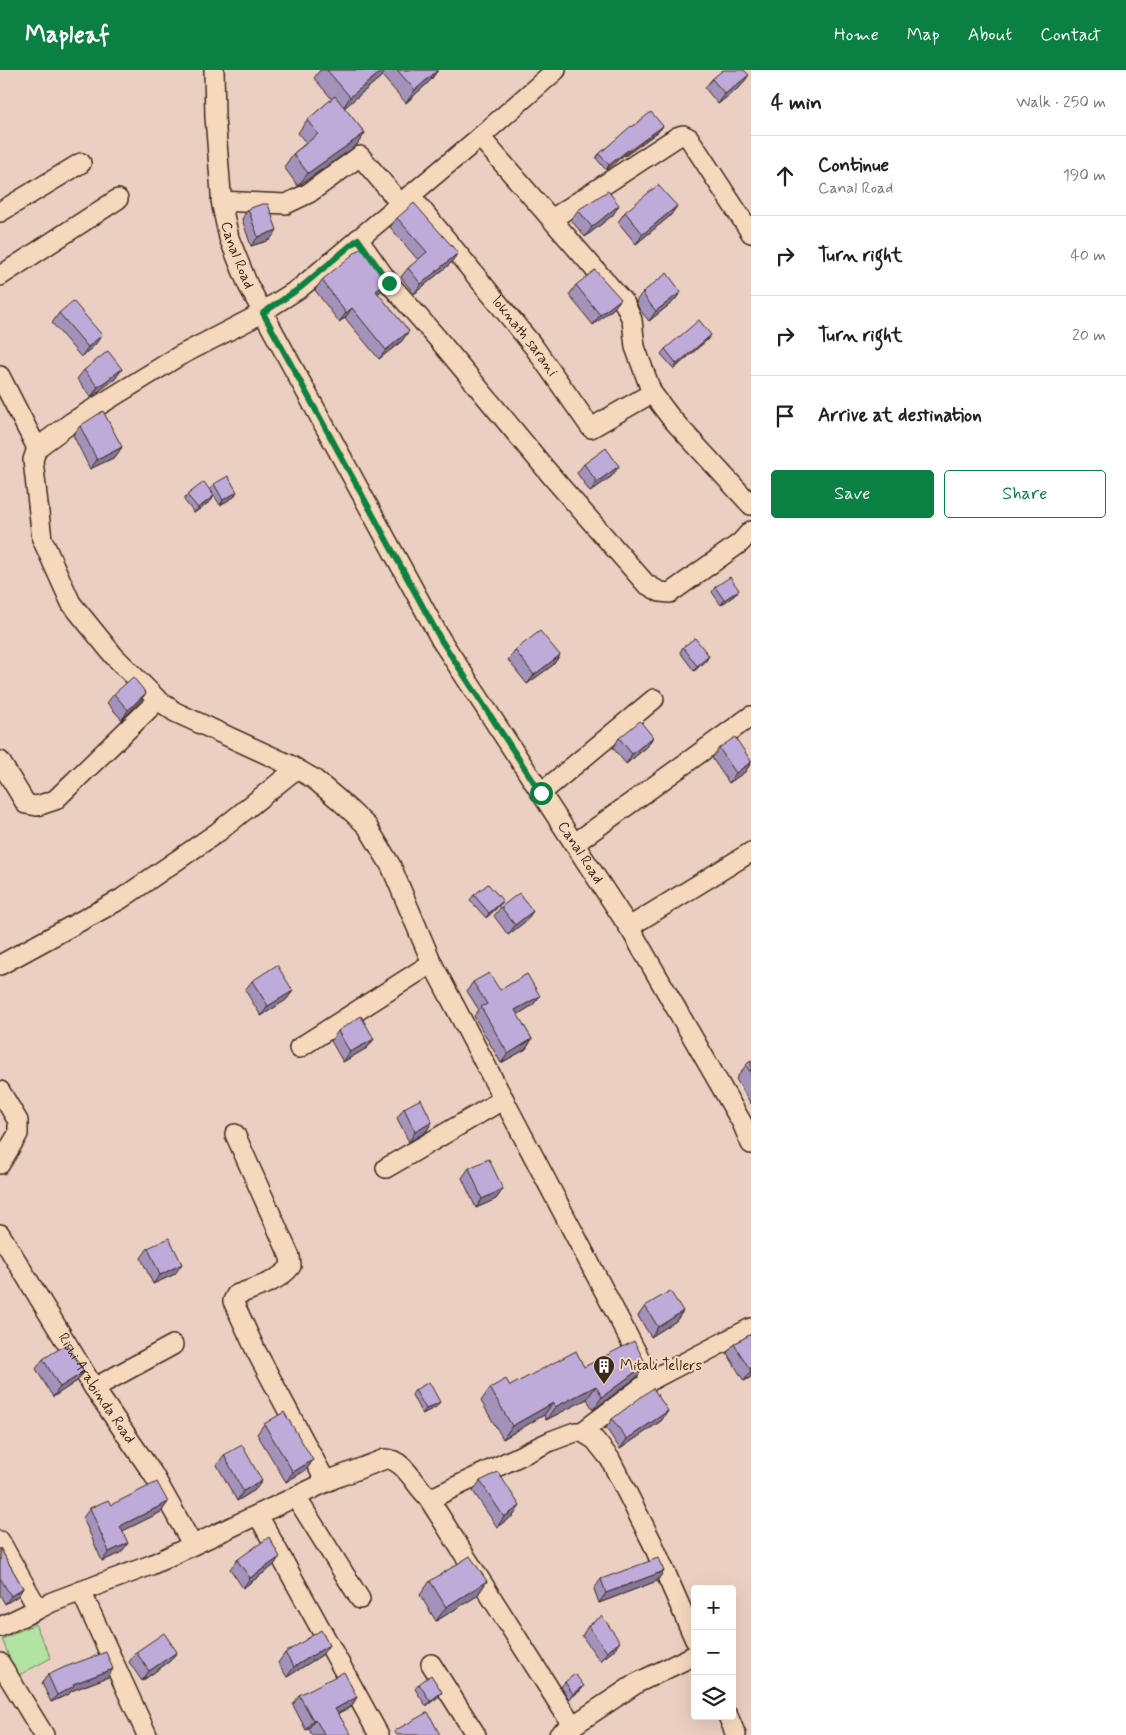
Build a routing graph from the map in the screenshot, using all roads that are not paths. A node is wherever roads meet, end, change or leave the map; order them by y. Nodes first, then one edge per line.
1 (214, 70) edge
2 (556, 70) edge
3 (480, 136) junction
4 (81, 163) dead end
5 (118, 199) dead end
6 (405, 199) junction
7 (221, 201) junction
8 (0, 212) edge
9 (552, 219) junction
10 (751, 233) edge
11 (358, 239) junction
12 (0, 276) edge
13 (257, 316) junction
14 (0, 376) edge
15 (652, 394) junction
16 (37, 448) junction
17 (751, 505) edge
18 (747, 543) edge
19 (654, 699) dead end
20 (158, 700) junction
21 (751, 716) edge
22 (0, 762) edge
23 (296, 769) junction
24 (541, 793) junction
25 (574, 844) junction
26 (751, 852) edge
27 (628, 927) junction
28 (432, 963) junction
29 (0, 966) edge
30 (299, 1048) dead end
31 (0, 1091) edge
32 (504, 1100) junction
33 (747, 1121) edge
34 (235, 1134) dead end
35 (751, 1144) edge
36 (0, 1164) edge
37 (386, 1168) dead end
38 (0, 1234) edge
39 (751, 1328) edge
40 (173, 1345) dead end
41 (651, 1380) junction
42 (94, 1388) junction
43 (582, 1432) junction
44 (326, 1482) junction
45 (427, 1496) junction
46 (296, 1497) junction
47 (258, 1515) junction
48 (0, 1541) edge
49 (192, 1544) junction
50 (81, 1591) junction
51 (360, 1599) dead end
52 (38, 1609) junction
53 (0, 1627) edge
54 (691, 1631) edge
55 (691, 1656) edge
56 (0, 1663) edge
57 (430, 1664) dead end
58 (730, 1720) edge
59 (566, 1730) edge
60 (44, 1735) edge
61 (147, 1735) edge
62 (379, 1735) edge
63 (476, 1735) edge
64 (736, 1735) edge

1 - 7 street, Canal Road
2 - 3 street
3 - 6 street
3 - 9 street
4 - 8 street
5 - 12 street
6 - 7 street
6 - 11 street
6 - 15 street, loknath sarani
7 - 13 street, Canal Road
9 - 10 street
9 - 15 street
11 - 13 street
11 - 18 street
13 - 16 street
13 - 24 street, Canal Road
14 - 16 street
15 - 17 street
16 - 20 street
19 - 24 street
20 - 22 street
20 - 23 street
21 - 25 street
23 - 28 street
23 - 29 street
24 - 25 street, Canal Road
25 - 27 street, Canal Road
26 - 27 street
27 - 33 street, Canal Road
28 - 30 street
28 - 32 street
31 - 36 street
32 - 37 street
32 - 41 street
33 - 35 street, Canal Road
34 - 44 street
38 - 42 street, Rishi Arabinda Road
39 - 41 street
40 - 42 street
41 - 43 street
42 - 49 street, Rishi Arabinda Road
43 - 45 street
43 - 54 street
44 - 45 street
44 - 46 street
45 - 59 street
46 - 47 street
46 - 51 street
47 - 49 street
47 - 62 street
48 - 52 street
49 - 50 street
50 - 52 street
50 - 61 street
52 - 53 street
55 - 59 street
56 - 60 street
57 - 63 street
58 - 64 street

